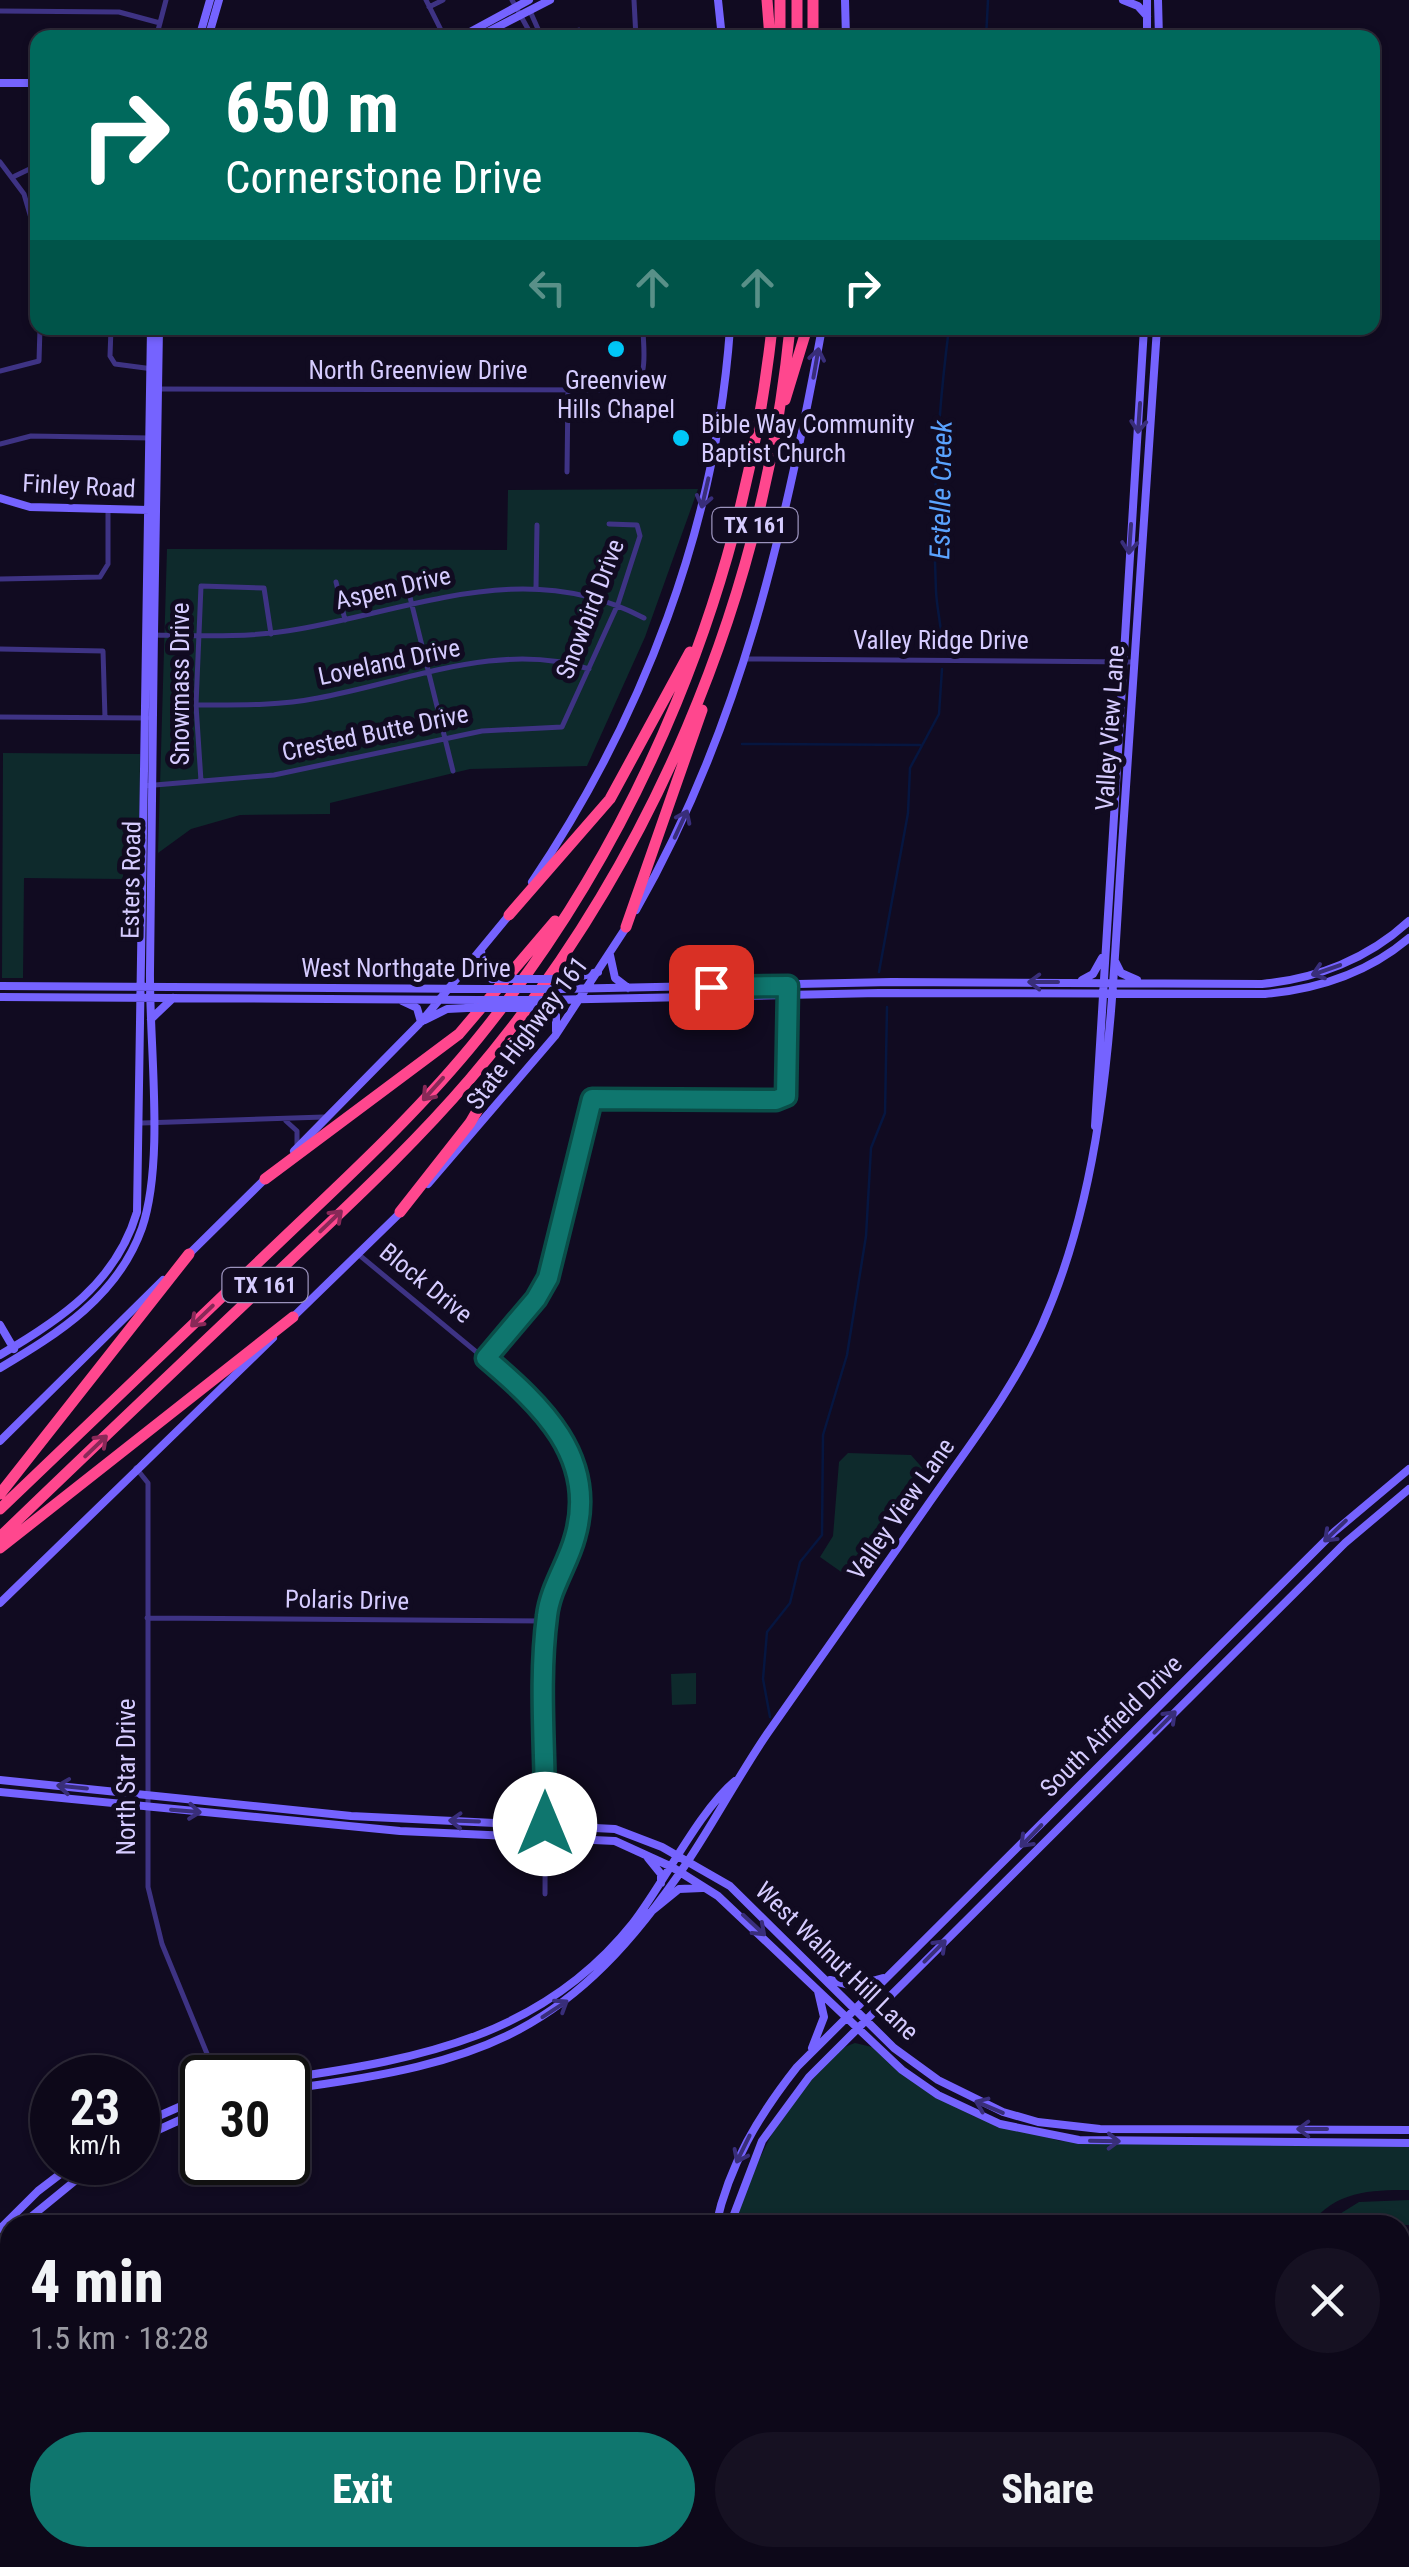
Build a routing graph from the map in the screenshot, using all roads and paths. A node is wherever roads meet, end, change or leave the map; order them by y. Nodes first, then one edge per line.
1 (97, 0) edge
2 (166, 0) edge
3 (210, 0) edge
4 (219, 0) edge
5 (443, 0) edge
6 (550, 0) edge
7 (634, 0) edge
8 (767, 0) edge
9 (780, 0) edge
10 (796, 0) edge
11 (813, 0) edge
12 (1124, 0) edge
13 (1147, 0) edge
14 (1158, 0) edge
15 (845, 1) edge
16 (719, 2) edge
17 (428, 4) edge
18 (522, 5) edge
19 (0, 11) edge
20 (97, 12) junction
21 (1147, 16) junction
22 (160, 23) junction
23 (158, 30) edge
24 (205, 30) edge
25 (206, 30) edge
26 (441, 30) edge
27 (474, 30) edge
28 (487, 30) edge
29 (530, 30) edge
30 (537, 30) edge
31 (636, 30) edge
32 (721, 30) edge
33 (769, 30) edge
34 (780, 30) edge
35 (796, 30) edge
36 (813, 30) edge
37 (846, 30) edge
38 (1147, 30) edge
39 (1159, 30) edge
40 (0, 83) edge
41 (30, 84) edge
42 (0, 162) edge
43 (30, 169) edge
44 (15, 176) junction
45 (30, 219) edge
46 (40, 335) edge
47 (110, 335) edge
48 (152, 335) edge
49 (158, 335) edge
50 (643, 335) edge
51 (729, 335) edge
52 (771, 335) edge
53 (789, 335) edge
54 (805, 335) edge
55 (821, 335) edge
56 (1144, 335) edge
57 (1156, 335) edge
58 (154, 369) junction
59 (0, 372) edge
60 (154, 389) junction
61 (568, 390) junction
62 (778, 417) junction
63 (153, 438) junction
64 (1, 441) edge
65 (1137, 448) junction
66 (1148, 448) junction
67 (567, 472) dead end
68 (0, 498) edge
69 (108, 509) junction
70 (152, 510) junction
71 (609, 524) dead end
72 (537, 525) dead end
73 (0, 579) edge
74 (406, 581) dead end
75 (336, 582) dead end
76 (536, 588) junction
77 (412, 604) junction
78 (618, 604) junction
79 (644, 618) dead end
80 (345, 620) junction
81 (724, 630) junction
82 (271, 634) junction
83 (150, 635) junction
84 (198, 636) junction
85 (702, 637) junction
86 (0, 649) edge
87 (748, 659) junction
88 (1122, 661) junction
89 (1134, 662) junction
90 (589, 670) junction
91 (428, 673) junction
92 (196, 705) junction
93 (0, 717) edge
94 (105, 718) junction
95 (149, 718) junction
96 (556, 729) joint
97 (445, 738) junction
98 (452, 771) dead end
99 (201, 782) junction
100 (147, 786) junction
101 (580, 892) junction
102 (509, 915) junction
103 (1409, 922) edge
104 (626, 928) junction
105 (576, 936) junction
106 (1409, 938) edge
107 (481, 950) junction
108 (610, 955) junction
109 (1109, 957) junction
110 (150, 963) junction
111 (600, 971) junction
112 (1286, 981) junction
113 (950, 982) junction
114 (1078, 982) junction
115 (1108, 982) junction
116 (1146, 983) junction
117 (0, 986) edge
118 (30, 986) junction
119 (146, 986) junction
120 (173, 986) junction
121 (450, 988) junction
122 (628, 988) junction
123 (589, 989) junction
124 (787, 990) junction
125 (243, 992) junction
126 (950, 992) junction
127 (1288, 992) junction
128 (1061, 993) junction
129 (1133, 994) junction
130 (1107, 995) junction
131 (0, 997) edge
132 (33, 997) junction
133 (146, 997) junction
134 (175, 997) junction
135 (396, 999) junction
136 (440, 999) junction
137 (582, 1000) junction
138 (550, 1004) junction
139 (1099, 1013) junction
140 (421, 1022) junction
141 (150, 1023) junction
142 (1109, 1028) junction
143 (555, 1036) junction
144 (334, 1114) junction
145 (283, 1120) junction
146 (147, 1122) junction
147 (1096, 1130) junction
148 (290, 1156) junction
149 (265, 1179) junction
150 (400, 1212) junction
151 (132, 1241) junction
152 (190, 1254) junction
153 (358, 1254) junction
154 (293, 1317) junction
155 (0, 1326) edge
156 (13, 1348) junction
157 (0, 1356) edge
158 (19, 1357) junction
159 (486, 1358) junction
160 (0, 1368) edge
161 (0, 1441) edge
162 (136, 1467) junction
163 (1409, 1469) edge
164 (1409, 1489) edge
165 (0, 1494) edge
166 (0, 1509) edge
167 (0, 1538) edge
168 (0, 1548) edge
169 (1302, 1563) junction
170 (1314, 1574) junction
171 (0, 1603) edge
172 (147, 1618) junction
173 (546, 1622) junction
174 (738, 1778) junction
175 (0, 1780) edge
176 (0, 1792) edge
177 (144, 1794) junction
178 (262, 1806) junction
179 (144, 1807) junction
180 (356, 1816) junction
181 (261, 1818) junction
182 (545, 1824) junction
183 (356, 1826) junction
184 (545, 1836) junction
185 (691, 1840) junction
186 (662, 1846) junction
187 (637, 1849) junction
188 (684, 1858) junction
189 (676, 1870) junction
190 (661, 1883) junction
191 (706, 1888) junction
192 (545, 1894) dead end
193 (647, 1916) junction
194 (896, 1970) junction
195 (825, 1978) junction
196 (810, 1979) junction
197 (880, 2006) junction
198 (857, 2010) junction
199 (848, 2020) junction
200 (865, 2020) junction
201 (856, 2028) junction
202 (842, 2042) junction
203 (872, 2044) junction
204 (894, 2048) junction
205 (208, 2055) edge
206 (797, 2068) junction
207 (310, 2074) edge
208 (310, 2086) edge
209 (766, 2107) junction
210 (779, 2115) junction
211 (1038, 2122) junction
212 (1226, 2129) junction
213 (1409, 2130) edge
214 (1036, 2134) junction
215 (1226, 2142) junction
216 (1409, 2142) edge
217 (46, 2185) edge
218 (70, 2185) edge
219 (14, 2215) edge
220 (33, 2215) edge
221 (719, 2215) edge
222 (733, 2215) edge

1 - 20 street
2 - 22 street
3 - 24 main road
4 - 25 main road
5 - 17 street
6 - 18 main road
7 - 31 street
8 - 33 highway
9 - 34 highway
10 - 35 highway
11 - 36 highway
12 - 21 main road
13 - 21 main road
14 - 39 main road
15 - 37 main road
16 - 32 main road
17 - 26 street
18 - 27 main road
18 - 28 main road
18 - 29 street
18 - 30 street
19 - 20 street
20 - 22 street
21 - 38 main road
22 - 23 street
40 - 41 main road
42 - 44 street
43 - 44 street
44 - 45 street
46 - 59 street
47 - 58 street
48 - 58 main road, Esters Road
49 - 58 main road, Esters Road
50 - 61 street, North Greenview Drive
51 -> 102 main road
52 - 85 highway, TX 161
53 - 62 highway, TX 161
54 - 62 highway
87 -> 55 main road, State Highway 161
56 -> 65 main road, Valley View Lane
57 - 66 main road, Valley View Lane
58 - 60 main road, Esters Road
60 - 61 street, North Greenview Drive
60 - 63 main road, Esters Road
61 - 67 street
62 - 81 highway, TX 161
63 - 64 street
63 - 70 main road, Esters Road
65 - 66 main road
65 -> 88 main road, Valley View Lane
66 - 89 main road, Valley View Lane
68 - 69 main road, Finley Road
69 - 70 main road, Finley Road
69 - 73 street
70 - 83 main road, Esters Road
71 - 78 street, Snowbird Drive
72 - 76 street
74 - 77 street
75 - 80 street
76 - 77 street, Aspen Drive
76 - 78 street, Aspen Drive
77 - 80 street, Aspen Drive
77 - 91 street
78 - 79 street, Aspen Drive
78 - 90 street, Snowbird Drive
80 - 82 street, Aspen Drive
81 - 104 highway
81 - 105 highway, TX 161
82 - 84 street, Aspen Drive
82 - 84 street, Snowmass Drive
83 - 84 street, Aspen Drive
83 - 95 main road, Esters Road
84 - 92 street, Snowmass Drive
85 - 101 highway, TX 161
85 - 102 highway
86 - 94 street
87 - 88 street, Valley Ridge Drive
104 -> 87 main road, State Highway 161
88 - 89 street, Valley Ridge Drive
88 - 109 main road, Valley View Lane
89 - 109 main road, Valley View Lane
90 - 91 street, Loveland Drive
90 - 96 street, Snowbird Drive
91 - 92 street, Loveland Drive
91 - 97 street
92 - 99 street, Snowmass Drive
93 - 94 street
94 - 95 street
95 - 100 main road, Esters Road
96 - 97 street, Crested Butte Drive
97 - 98 street
97 - 99 street, Crested Butte Drive
99 - 100 street, Crested Butte Drive
100 - 110 main road, Esters Road
100 - 119 main road, Esters Road
101 - 149 highway
101 -> 166 highway, TX 161
102 - 107 main road
103 -> 112 main road, West Northgate Drive
104 - 108 main road, State Highway 161
105 - 150 highway
167 -> 105 highway, TX 161
106 - 127 main road, West Northgate Drive
107 - 111 main road, bridge
107 - 121 main road
108 - 111 main road, State Highway 161
108 - 122 main road
109 - 114 main road
109 - 115 main road, Valley View Lane
109 - 116 main road
110 - 119 main road, Esters Road
110 - 120 main road
111 - 123 main road, State Highway 161
112 - 116 main road, West Northgate Drive
112 - 127 main road
114 -> 113 main road, West Northgate Drive
113 - 124 main road, West Northgate Drive
113 - 126 main road
114 - 115 main road, West Northgate Drive
115 - 116 main road, West Northgate Drive
115 - 130 main road, Valley View Lane
117 - 118 main road, West Northgate Drive
118 - 119 main road, West Northgate Drive
118 - 132 main road
119 - 120 main road, West Northgate Drive
119 - 133 main road, Esters Road
120 - 125 main road, West Northgate Drive
121 - 123 main road, West Northgate Drive, bridge
121 - 125 main road, West Northgate Drive
121 - 136 main road
122 - 123 main road, West Northgate Drive
122 - 124 main road, West Northgate Drive
123 - 137 main road, State Highway 161
124 - 126 main road, West Northgate Drive
124 - 137 main road, West Northgate Drive
124 - 159 street
125 - 134 main road, West Northgate Drive
125 - 135 main road, West Northgate Drive
126 - 128 main road, West Northgate Drive
127 - 129 main road, West Northgate Drive
128 - 130 main road, West Northgate Drive
128 - 139 main road
129 - 130 main road, West Northgate Drive
129 - 142 main road
130 - 139 main road, Valley View Lane
130 - 142 main road, Valley View Lane
131 - 132 main road, West Northgate Drive
132 - 133 main road, West Northgate Drive
133 - 134 main road, West Northgate Drive
133 - 141 main road, Esters Road
133 - 146 main road, Esters Road
134 - 141 main road
135 - 136 main road, West Northgate Drive
135 - 140 main road
136 - 138 main road, West Northgate Drive, bridge
136 - 140 main road
137 - 138 main road, West Northgate Drive
137 - 143 main road, State Highway 161
138 - 140 main road, bridge
138 - 143 main road
139 - 147 main road, Valley View Lane
140 - 144 main road
141 - 146 main road, Esters Road
142 - 147 main road, Valley View Lane
143 - 150 main road, State Highway 161
144 - 145 street
144 - 148 main road
145 - 146 street
145 - 148 street
146 - 151 main road, Esters Road
147 - 174 main road, Valley View Lane
148 - 149 main road
149 - 152 main road
150 - 153 main road, State Highway 161
151 - 156 main road, Esters Road
151 - 158 main road, Esters Road
152 - 161 main road
152 - 165 highway
153 - 154 main road, State Highway 161
153 - 159 street, Block Drive
154 - 162 main road, State Highway 161
154 - 168 highway
155 - 156 main road
156 - 157 main road, Esters Road
156 - 158 main road
158 - 160 main road, Esters Road
159 - 173 street, Block Drive
162 - 171 main road, State Highway 161
162 - 172 street, North Star Drive
163 -> 169 main road, South Airfield Drive
164 - 170 main road, South Airfield Drive
169 - 170 main road
169 -> 194 main road, South Airfield Drive
197 -> 170 main road, South Airfield Drive
172 - 173 street, Polaris Drive
172 - 177 street, North Star Drive
173 - 182 street, Block Drive
174 - 185 main road, Valley View Lane
174 - 188 main road, Valley View Lane
177 -> 175 main road, West Walnut Hill Lane
176 - 179 main road, West Walnut Hill Lane
177 - 178 main road, West Walnut Hill Lane
177 - 179 street, North Star Drive
178 - 180 main road, West Walnut Hill Lane
178 - 181 main road
179 -> 181 main road, West Walnut Hill Lane
179 - 205 street, North Star Drive
182 -> 180 main road, West Walnut Hill Lane
180 - 183 main road
181 - 183 main road, West Walnut Hill Lane
182 - 184 street, Block Drive
182 - 186 main road, West Walnut Hill Lane
183 - 184 main road, West Walnut Hill Lane
184 - 187 main road, West Walnut Hill Lane
184 - 192 street, Block Drive
185 - 186 main road
185 - 188 main road, Valley View Lane
186 - 188 main road, West Walnut Hill Lane
187 - 189 main road, West Walnut Hill Lane
187 - 190 main road
188 - 189 main road, Valley View Lane
188 - 195 main road, West Walnut Hill Lane
189 - 190 main road, Valley View Lane
189 - 191 main road, West Walnut Hill Lane
189 - 193 main road, Valley View Lane
190 - 207 main road, Valley View Lane
191 - 193 main road
191 -> 196 main road, West Walnut Hill Lane
208 -> 193 main road, Valley View Lane
194 - 195 main road
194 - 198 main road, South Airfield Drive
195 - 198 main road, West Walnut Hill Lane
196 - 199 main road, West Walnut Hill Lane
196 - 206 main road
197 - 200 main road, South Airfield Drive
197 - 204 main road
198 - 199 main road, South Airfield Drive
198 - 200 main road, West Walnut Hill Lane
199 - 201 main road, West Walnut Hill Lane
199 - 206 main road, South Airfield Drive
200 - 201 main road, South Airfield Drive
200 - 204 main road, West Walnut Hill Lane
201 - 202 main road, South Airfield Drive
201 - 203 main road, West Walnut Hill Lane
202 - 203 main road
202 - 210 main road, South Airfield Drive
203 - 214 main road, West Walnut Hill Lane
211 -> 204 main road, West Walnut Hill Lane
206 - 209 main road
209 - 210 main road
209 -> 221 main road
210 - 222 main road, South Airfield Drive
211 - 212 main road, West Walnut Hill Lane
211 - 214 main road
213 -> 212 main road, West Walnut Hill Lane
212 - 215 main road
214 -> 215 main road, West Walnut Hill Lane
215 - 216 main road, West Walnut Hill Lane
217 - 219 main road
218 - 220 main road

